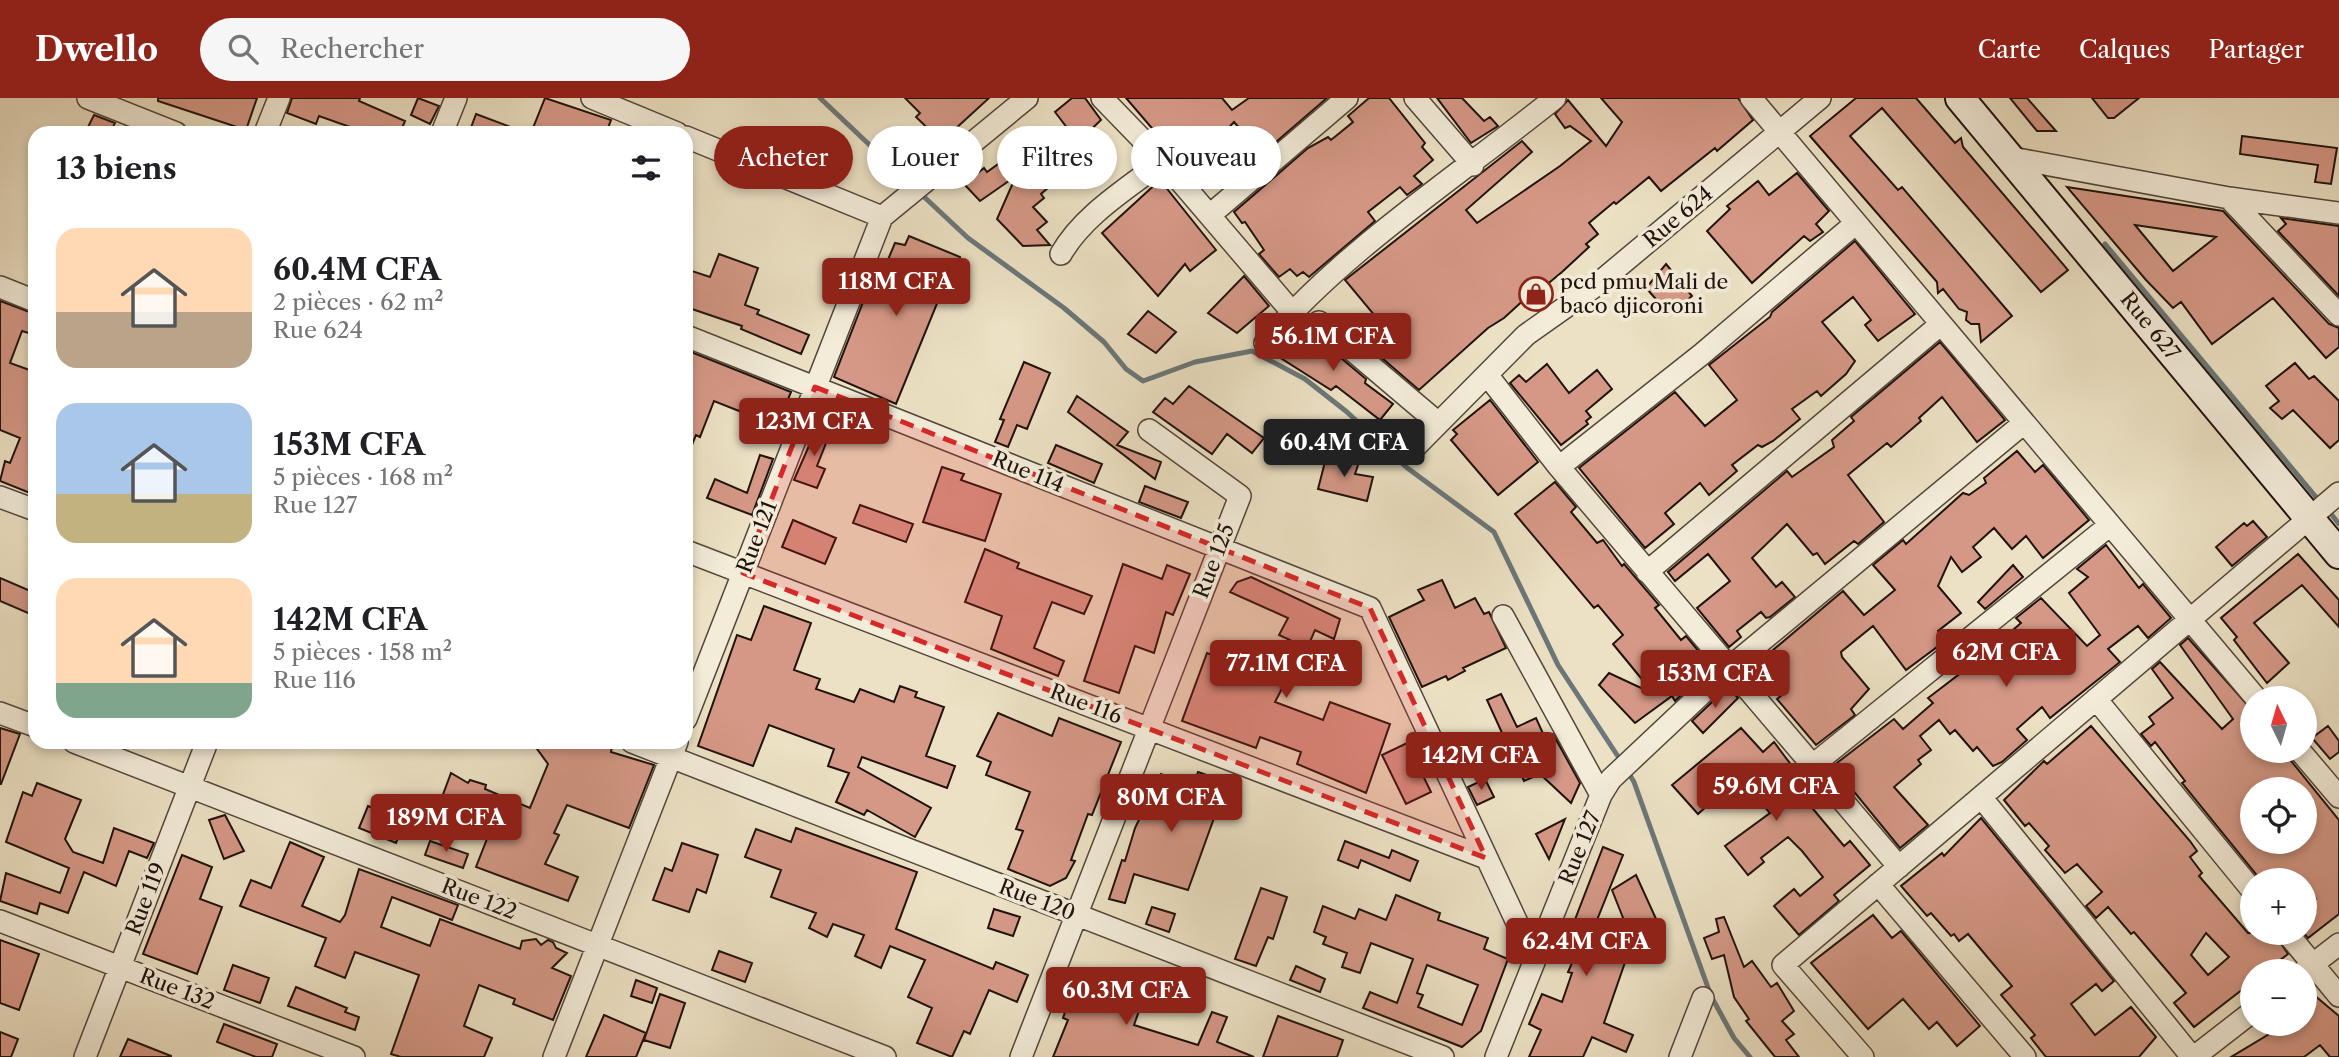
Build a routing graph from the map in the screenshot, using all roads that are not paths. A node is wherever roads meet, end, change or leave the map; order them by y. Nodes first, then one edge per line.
1 (88, 98) edge
2 (279, 98) edge
3 (456, 98) edge
4 (592, 98) edge
5 (1027, 98) edge
6 (1102, 98) edge
7 (1347, 98) edge
8 (1415, 98) edge
9 (1555, 98) edge
10 (1751, 98) edge
11 (1820, 98) edge
12 (1960, 98) edge
13 (158, 126) edge
14 (268, 126) edge
15 (445, 126) edge
16 (660, 126) edge
17 (1131, 128) edge
18 (1779, 132) junction
19 (693, 140) edge
20 (2012, 158) junction
21 (1473, 165) junction
22 (1131, 186) edge
23 (1187, 189) edge
24 (2229, 198) junction
25 (2339, 213) edge
26 (1210, 215) junction
27 (882, 217) junction
28 (1856, 223) junction
29 (1061, 254) dead end
30 (0, 287) edge
31 (28, 298) edge
32 (1292, 312) junction
33 (2339, 315) edge
34 (1319, 322) dead end
35 (1941, 324) junction
36 (693, 339) edge
37 (1265, 343) dead end
38 (1488, 376) junction
39 (816, 387) junction
40 (1437, 422) junction
41 (2024, 423) junction
42 (1149, 430) dead end
43 (1414, 448) dead end
44 (1559, 467) junction
45 (2339, 493) edge
46 (0, 497) edge
47 (28, 507) edge
48 (2309, 519) junction
49 (2110, 525) junction
50 (1219, 548) junction
51 (693, 554) edge
52 (2339, 554) edge
53 (1647, 572) junction
54 (743, 573) junction
55 (1503, 616) dead end
56 (2190, 620) junction
57 (1729, 668) junction
58 (2246, 686) edge
59 (2096, 699) junction
60 (693, 701) edge
61 (0, 713) edge
62 (28, 723) edge
63 (1149, 728) junction
64 (92, 749) edge
65 (204, 749) edge
66 (674, 750) edge
67 (2310, 763) edge
68 (1813, 765) junction
69 (189, 787) junction
70 (1606, 787) junction
71 (1981, 797) junction
72 (2339, 797) edge
73 (1486, 858) junction
74 (1899, 866) junction
75 (2240, 875) edge
76 (1878, 884) junction
77 (1077, 915) junction
78 (0, 921) edge
79 (2339, 944) edge
80 (598, 945) junction
81 (1534, 959) junction
82 (2317, 962) edge
83 (120, 967) junction
84 (2317, 975) edge
85 (2339, 996) edge
86 (1703, 998) dead end
87 (2240, 1021) edge
88 (85, 1057) edge
89 (354, 1057) edge
90 (554, 1057) edge
91 (884, 1057) edge
92 (1021, 1057) edge
93 (1443, 1057) edge
94 (1496, 1057) edge
95 (1680, 1057) edge
96 (1863, 1057) edge
97 (2025, 1057) edge
98 (2193, 1057) edge

1 - 13 street
2 - 14 street
3 - 15 street
4 - 16 street
5 - 27 street, Rue 121
6 - 17 street
7 - 26 street
8 - 21 street
9 - 21 street
10 - 18 street
11 - 18 street, Rue 624
12 - 20 street, Rue 627
18 - 28 street
18 - 38 street, Rue 624
19 - 27 street
20 - 24 street
20 - 48 street, Rue 627
21 - 32 street
22 - 29 street
23 - 26 street
24 - 25 street
24 - 33 street
26 - 32 street
27 - 39 street, Rue 121
28 - 35 street
28 - 44 street
30 - 31 street
32 - 37 street
34 - 40 street
35 - 41 street
35 - 53 street
36 - 39 street, Rue 114
38 - 40 street, Rue 624
38 - 44 street
39 - 50 street, Rue 114
39 - 54 street, Rue 121
40 - 43 street, Rue 624
41 - 49 street
41 - 57 street
42 - 50 street, Rue 125
44 - 53 street
45 - 48 street
46 - 47 street
48 - 52 street, Rue 627
48 - 56 street
49 - 56 street
49 - 68 street
50 - 63 street, Rue 125
50 - 73 street, Rue 114
51 - 54 street, Rue 116
53 - 57 street
54 - 60 street, Rue 121
54 - 63 street, Rue 116
55 - 70 street
56 - 58 street
56 - 59 street
57 - 68 street
57 - 70 street
59 - 71 street
59 - 75 street
61 - 62 street
63 - 73 street, Rue 116
63 - 77 street, Rue 125
64 - 69 street, Rue 122
65 - 69 street, Rue 119
66 - 77 street, Rue 120
66 - 80 street
67 - 72 street
68 - 74 street
69 - 80 street, Rue 122
69 - 83 street, Rue 119
70 - 81 street, Rue 127
71 - 74 street
71 - 98 street
73 - 81 street
74 - 76 street
76 - 96 street
76 - 97 street
77 - 92 street, Rue 125
77 - 93 street, Rue 120
78 - 83 street, Rue 132
79 - 82 street
80 - 90 street
80 - 91 street, Rue 122
81 - 94 street, Rue 127
83 - 88 street, Rue 119
83 - 89 street, Rue 132
84 - 85 street
86 - 95 street
87 - 98 street

